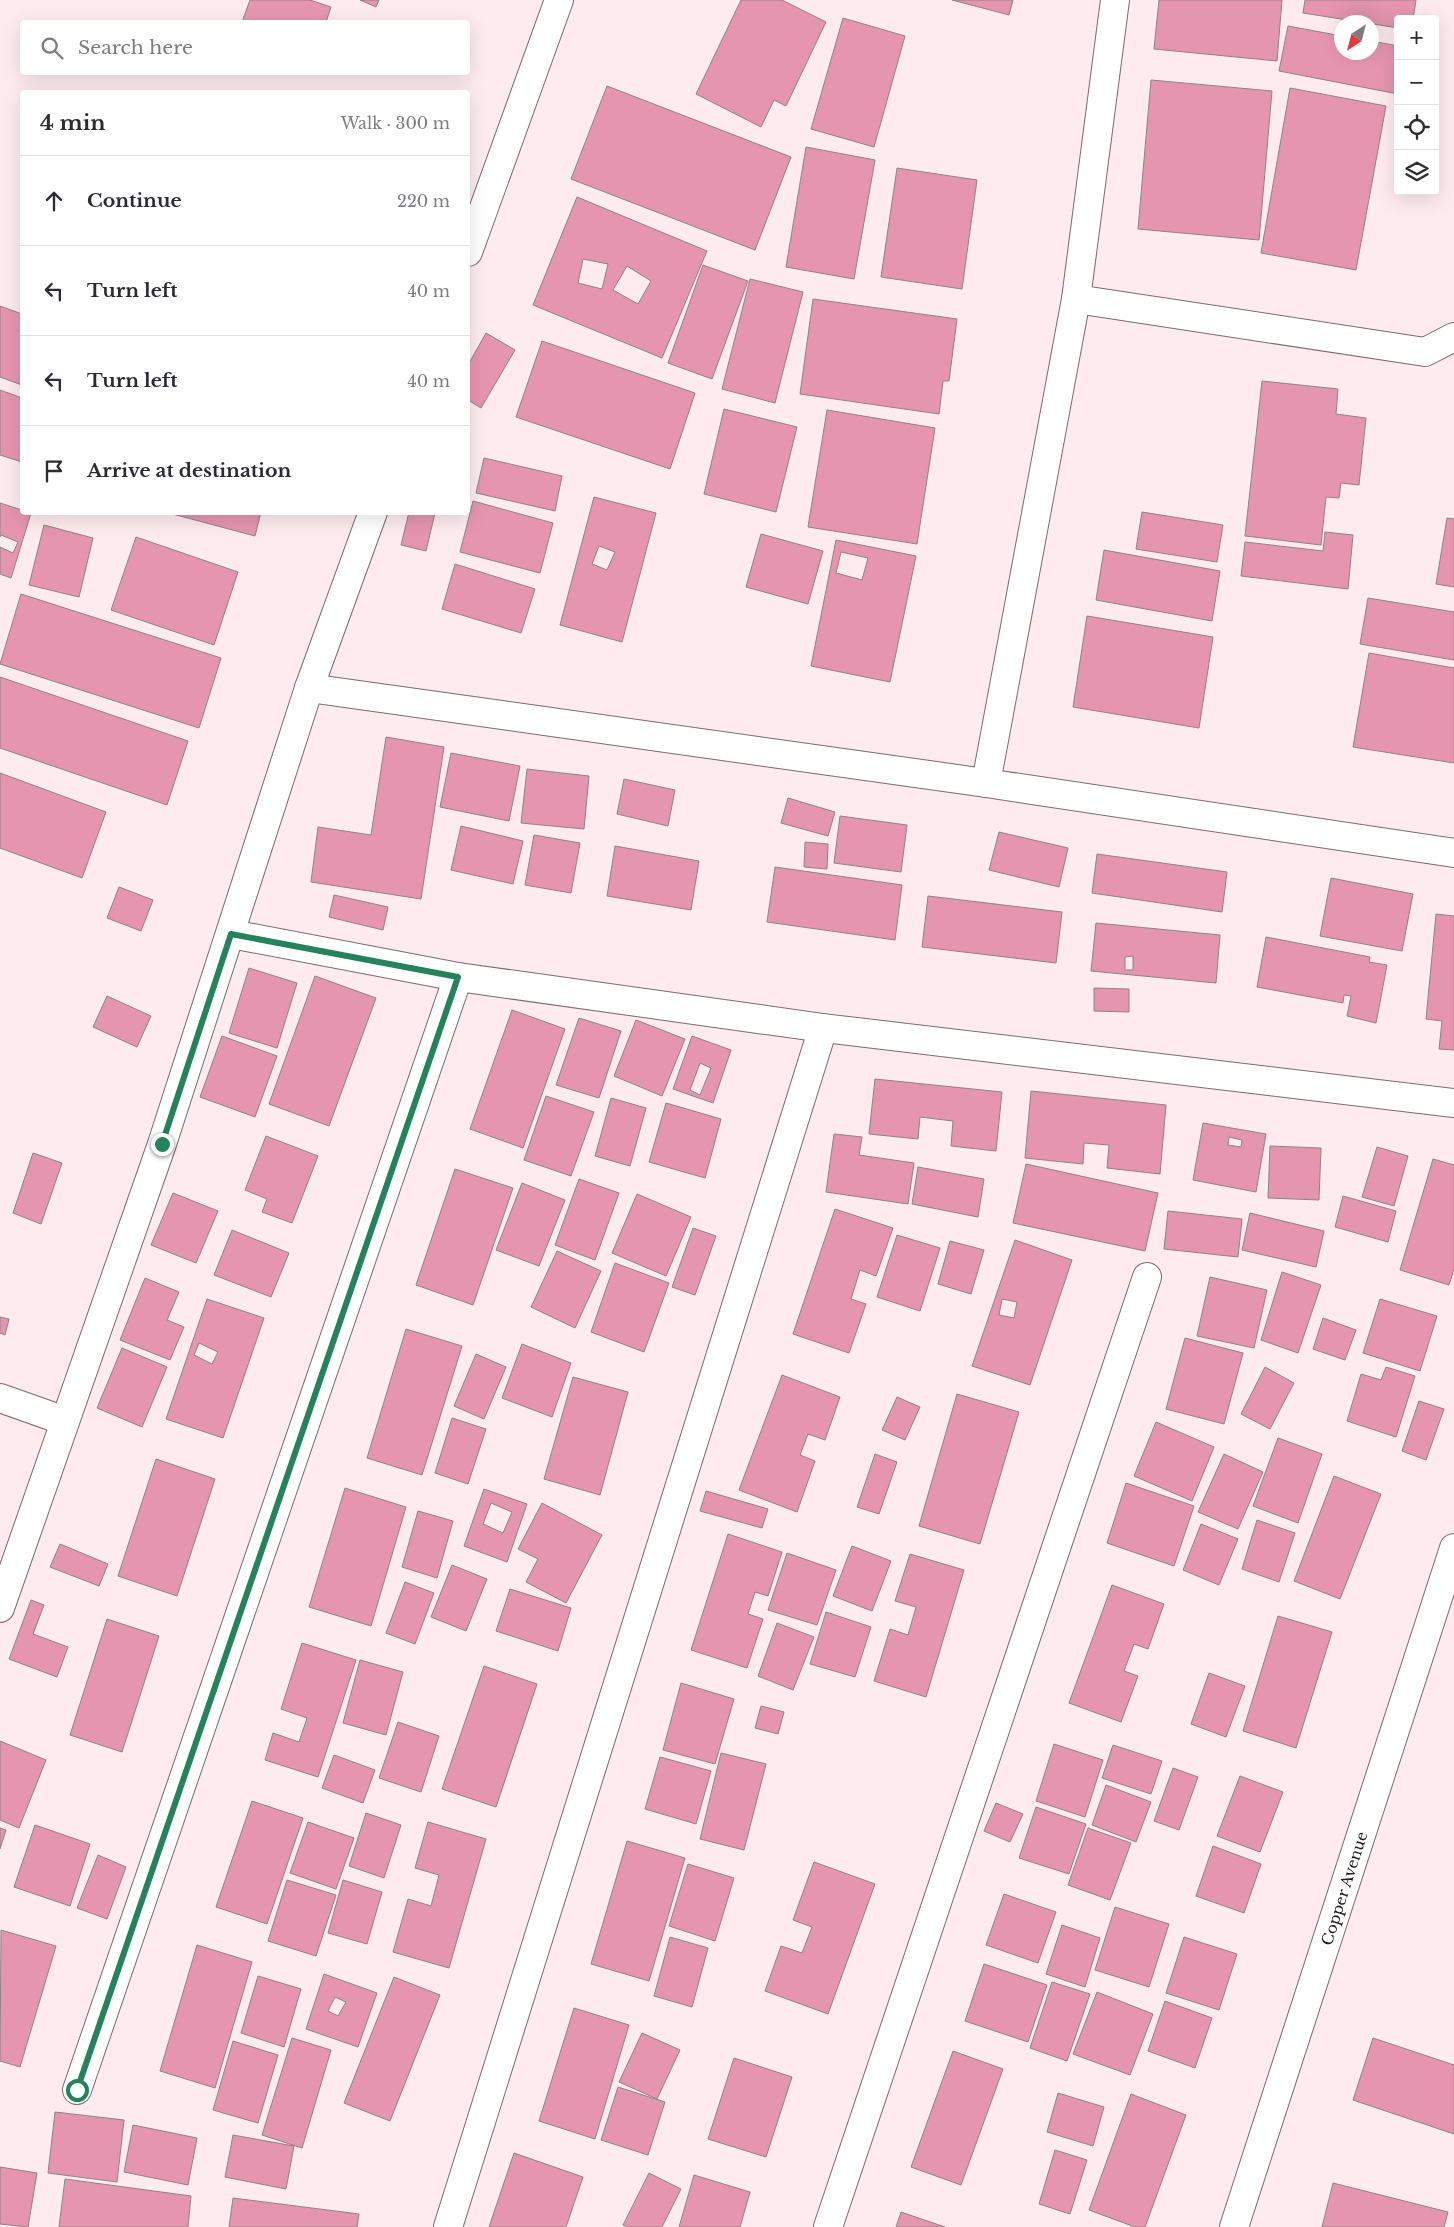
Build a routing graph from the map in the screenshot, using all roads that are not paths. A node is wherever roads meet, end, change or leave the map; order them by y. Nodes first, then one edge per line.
1 (559, 0) edge
2 (1115, 0) edge
3 (470, 246) edge
4 (1076, 299) junction
5 (1454, 337) edge
6 (372, 515) edge
7 (309, 688) junction
8 (986, 783) junction
9 (1454, 853) edge
10 (231, 934) junction
11 (458, 977) junction
12 (823, 1028) junction
13 (1454, 1103) edge
14 (1148, 1277) dead end
15 (0, 1398) edge
16 (65, 1421) junction
17 (1454, 1548) edge
18 (0, 1608) edge
19 (77, 2090) dead end
20 (448, 2227) edge
21 (828, 2227) edge
22 (1234, 2227) edge

1 - 3 street
2 - 4 street
4 - 5 street
4 - 8 street
6 - 7 street
7 - 8 street
7 - 10 street
8 - 9 street
10 - 11 street
10 - 16 street
11 - 12 street
11 - 19 street
12 - 13 street
12 - 20 street
14 - 21 street
15 - 16 street
16 - 18 street
17 - 22 street, Copper Avenue

